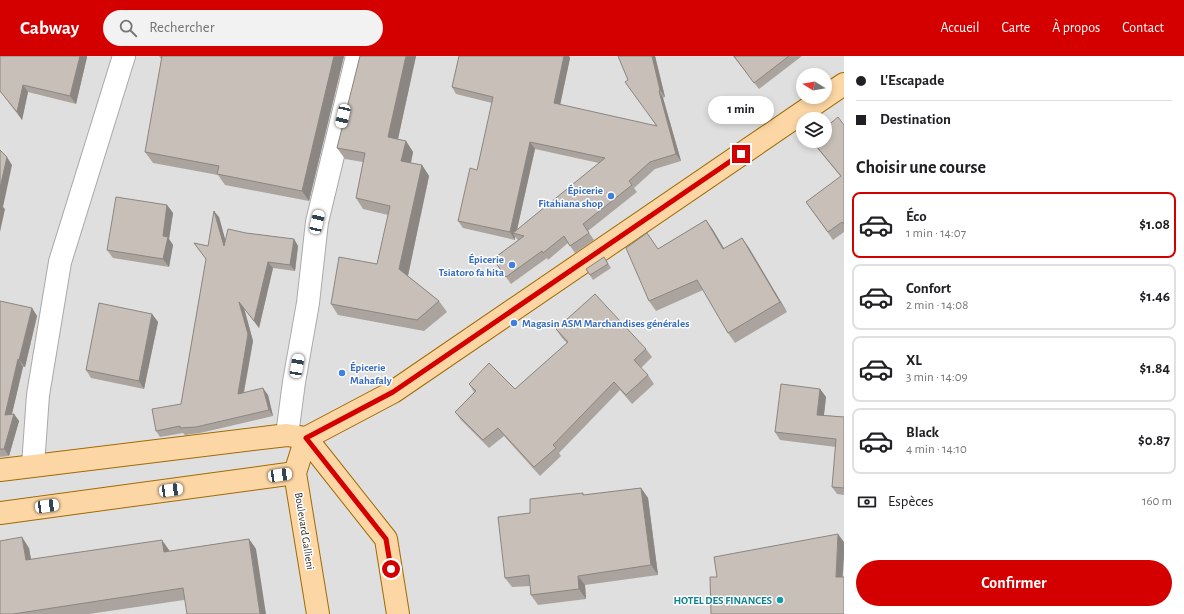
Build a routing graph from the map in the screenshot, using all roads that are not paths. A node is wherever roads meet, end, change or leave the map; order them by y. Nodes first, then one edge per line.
1 (124, 56) edge
2 (357, 56) edge
3 (844, 84) edge
4 (297, 436) junction
5 (33, 465) junction
6 (0, 470) edge
7 (295, 473) junction
8 (0, 512) edge
9 (318, 614) edge
10 (398, 614) edge

1 - 5 street
2 - 4 street
3 - 4 main road
4 - 5 main road
4 - 7 main road, Boulevard Gallieni
4 - 10 main road
5 - 6 main road
7 - 8 main road
7 - 9 main road, Boulevard Gallieni

